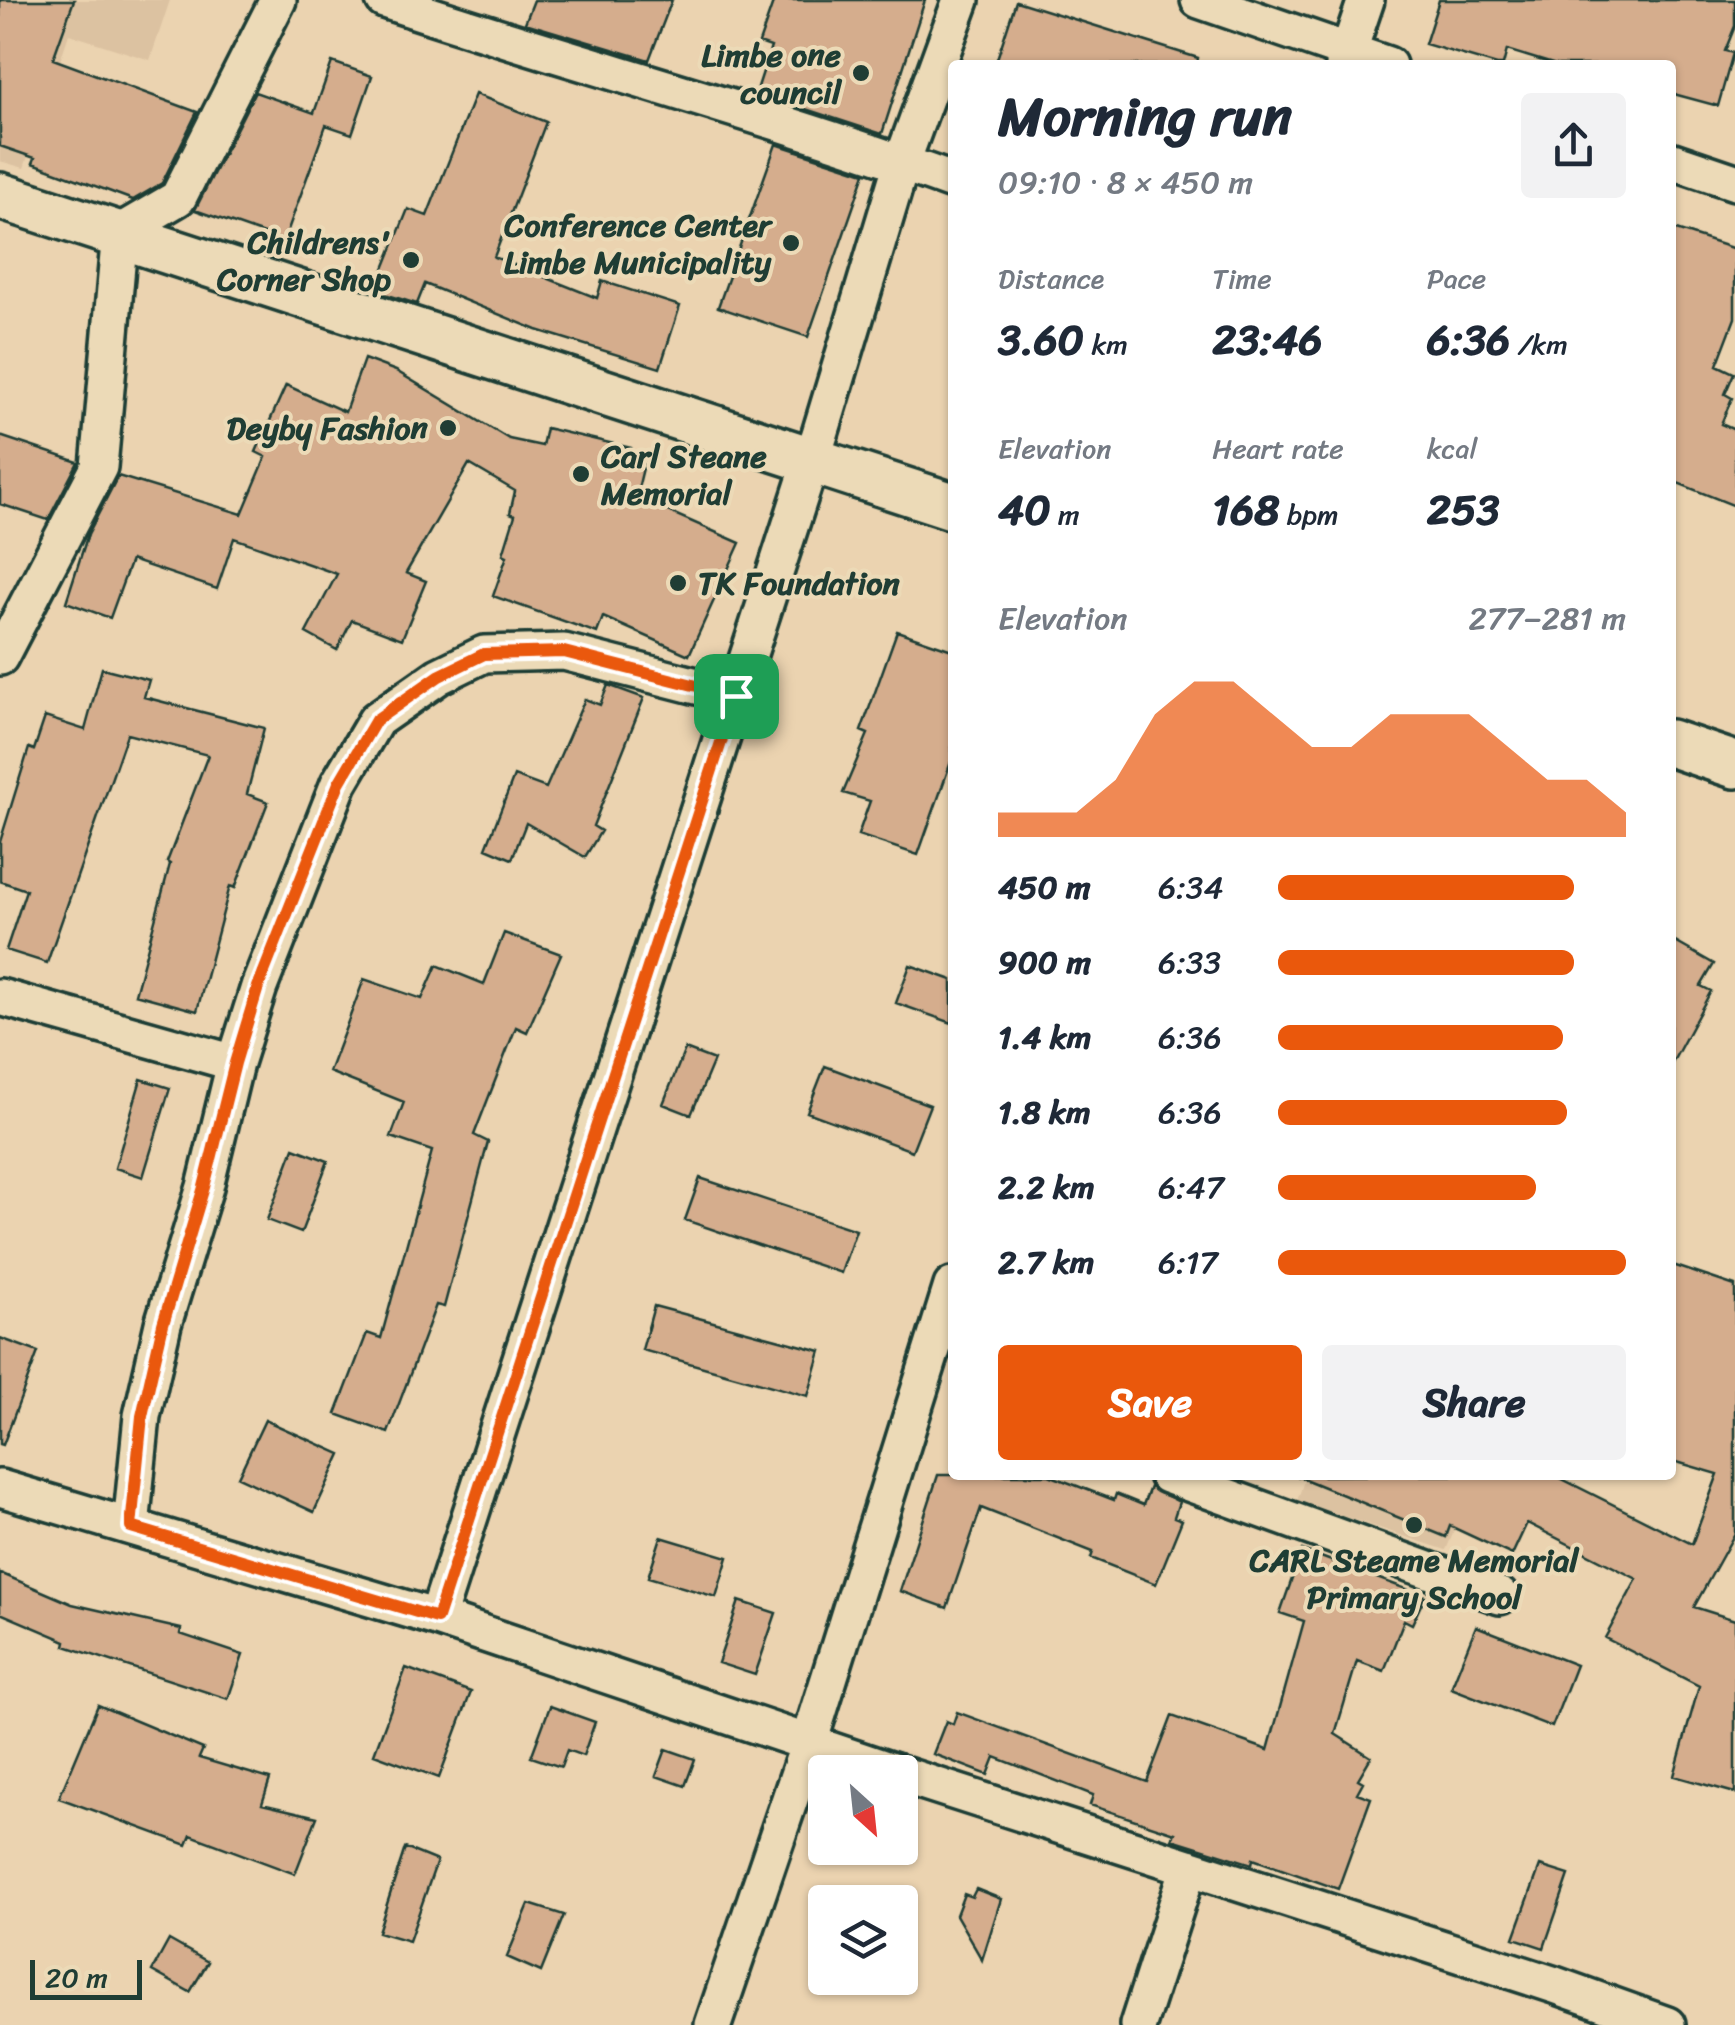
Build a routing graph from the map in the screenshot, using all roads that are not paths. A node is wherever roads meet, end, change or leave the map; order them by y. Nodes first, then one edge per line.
1 (278, 0) edge
2 (384, 0) edge
3 (961, 0) edge
4 (1199, 0) edge
5 (1366, 0) edge
6 (1346, 58) edge
7 (902, 162) junction
8 (1676, 162) edge
9 (948, 179) edge
10 (1735, 182) edge
11 (0, 196) edge
12 (120, 232) junction
13 (812, 460) junction
14 (948, 505) edge
15 (0, 658) edge
16 (736, 696) junction
17 (1676, 745) edge
18 (1735, 765) edge
19 (0, 998) edge
20 (235, 1063) junction
21 (948, 1314) edge
22 (937, 1392) edge
23 (1181, 1480) edge
24 (0, 1488) edge
25 (131, 1527) junction
26 (1500, 1596) dead end
27 (437, 1618) junction
28 (808, 1746) junction
29 (838, 1755) edge
30 (918, 1780) edge
31 (1189, 1867) junction
32 (713, 2025) edge
33 (1138, 2025) edge
34 (1667, 2025) edge

1 - 12 street
2 - 7 street
3 - 7 street
4 - 6 street
5 - 6 street
7 - 9 street
7 - 13 street
8 - 10 street
11 - 12 street
12 - 13 street
12 - 15 street
13 - 14 street
13 - 16 street
16 - 20 street
16 - 27 street
17 - 18 street
19 - 20 street
20 - 25 street
21 - 22 street
22 - 28 street
23 - 26 street
24 - 25 street
25 - 27 street
27 - 28 street
28 - 29 street
28 - 32 street
30 - 31 street
31 - 33 street
31 - 34 street

